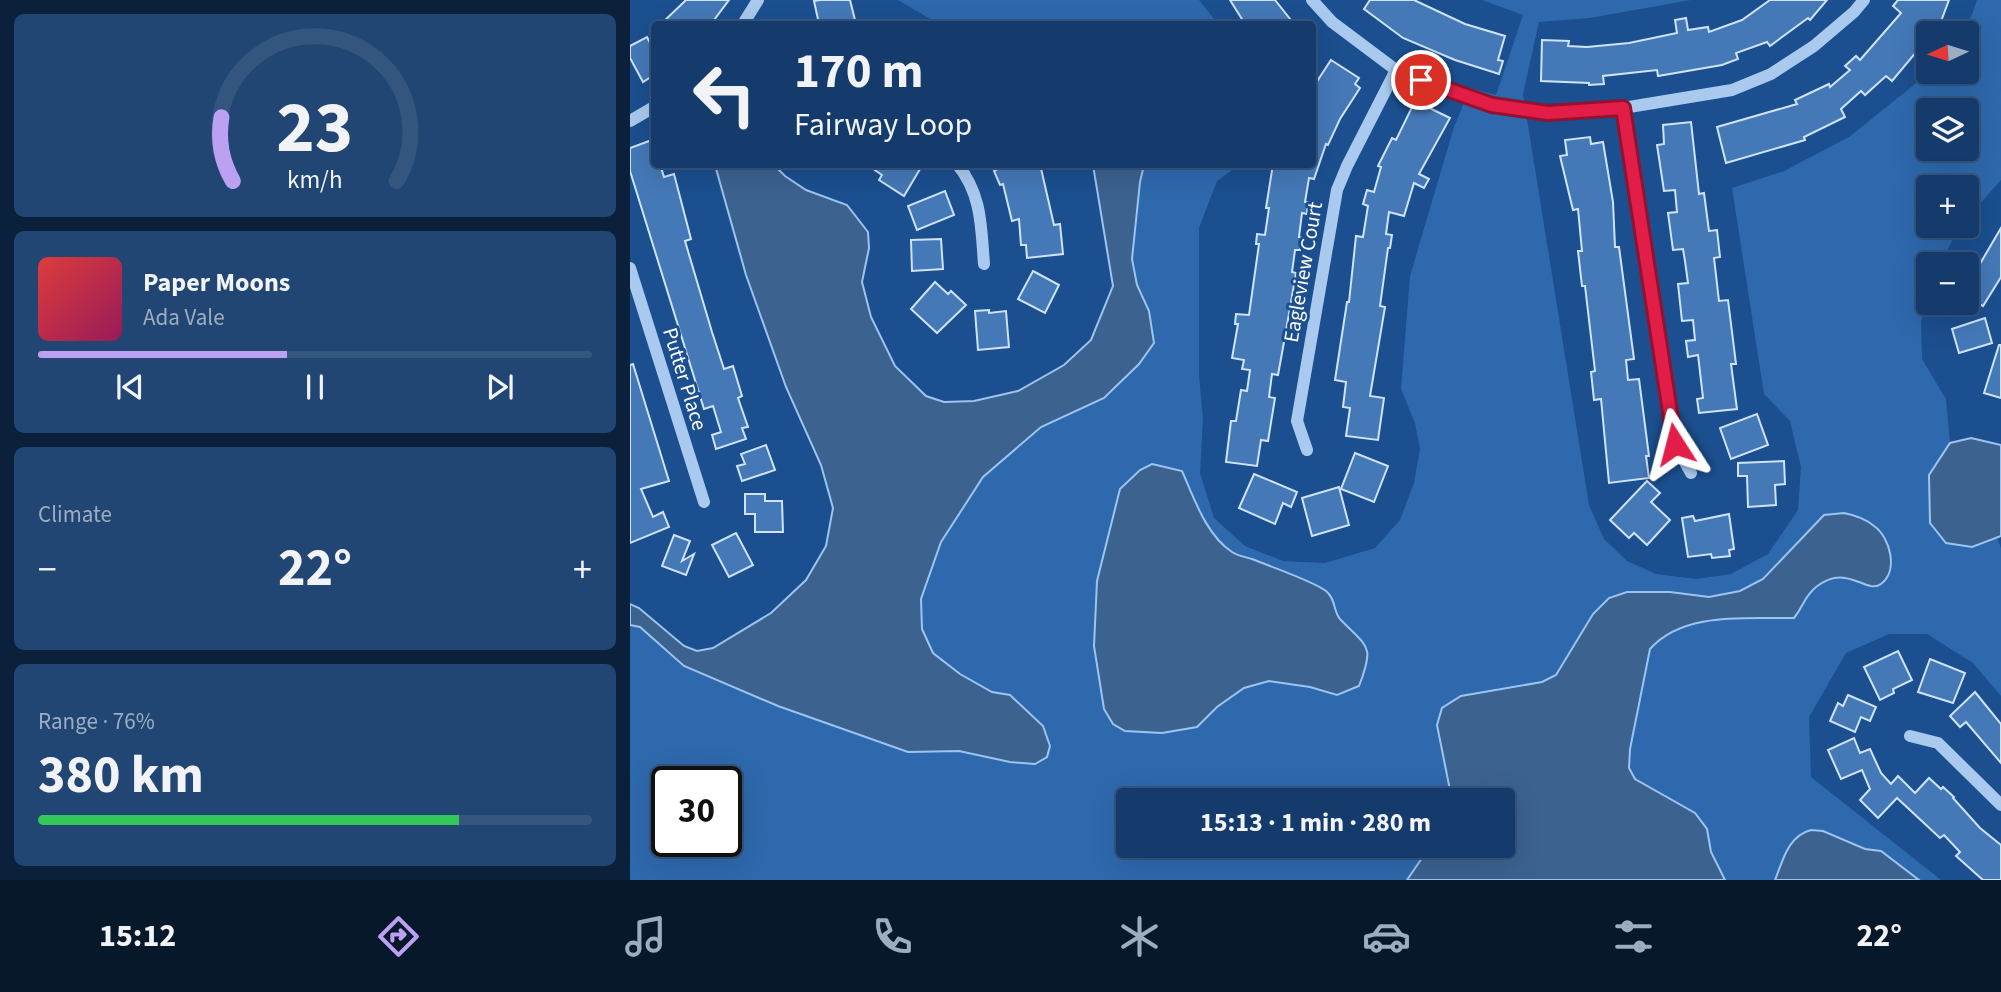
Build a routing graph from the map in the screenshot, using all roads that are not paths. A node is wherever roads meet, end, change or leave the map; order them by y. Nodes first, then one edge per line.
1 (758, 0) edge
2 (1312, 0) edge
3 (1864, 0) edge
4 (751, 21) edge
5 (1396, 70) junction
6 (1623, 108) junction
7 (651, 109) edge
8 (630, 121) edge
9 (960, 168) edge
10 (984, 264) dead end
11 (630, 268) edge
12 (1307, 450) dead end
13 (1691, 473) dead end
14 (704, 502) dead end
15 (1910, 736) dead end
16 (2001, 804) edge

1 - 4 street
2 - 5 street
3 - 6 street
5 - 6 street
5 - 12 street, Eagleview Court
6 - 13 street
7 - 8 street
9 - 10 street
11 - 14 street, Putter Place
15 - 16 street

